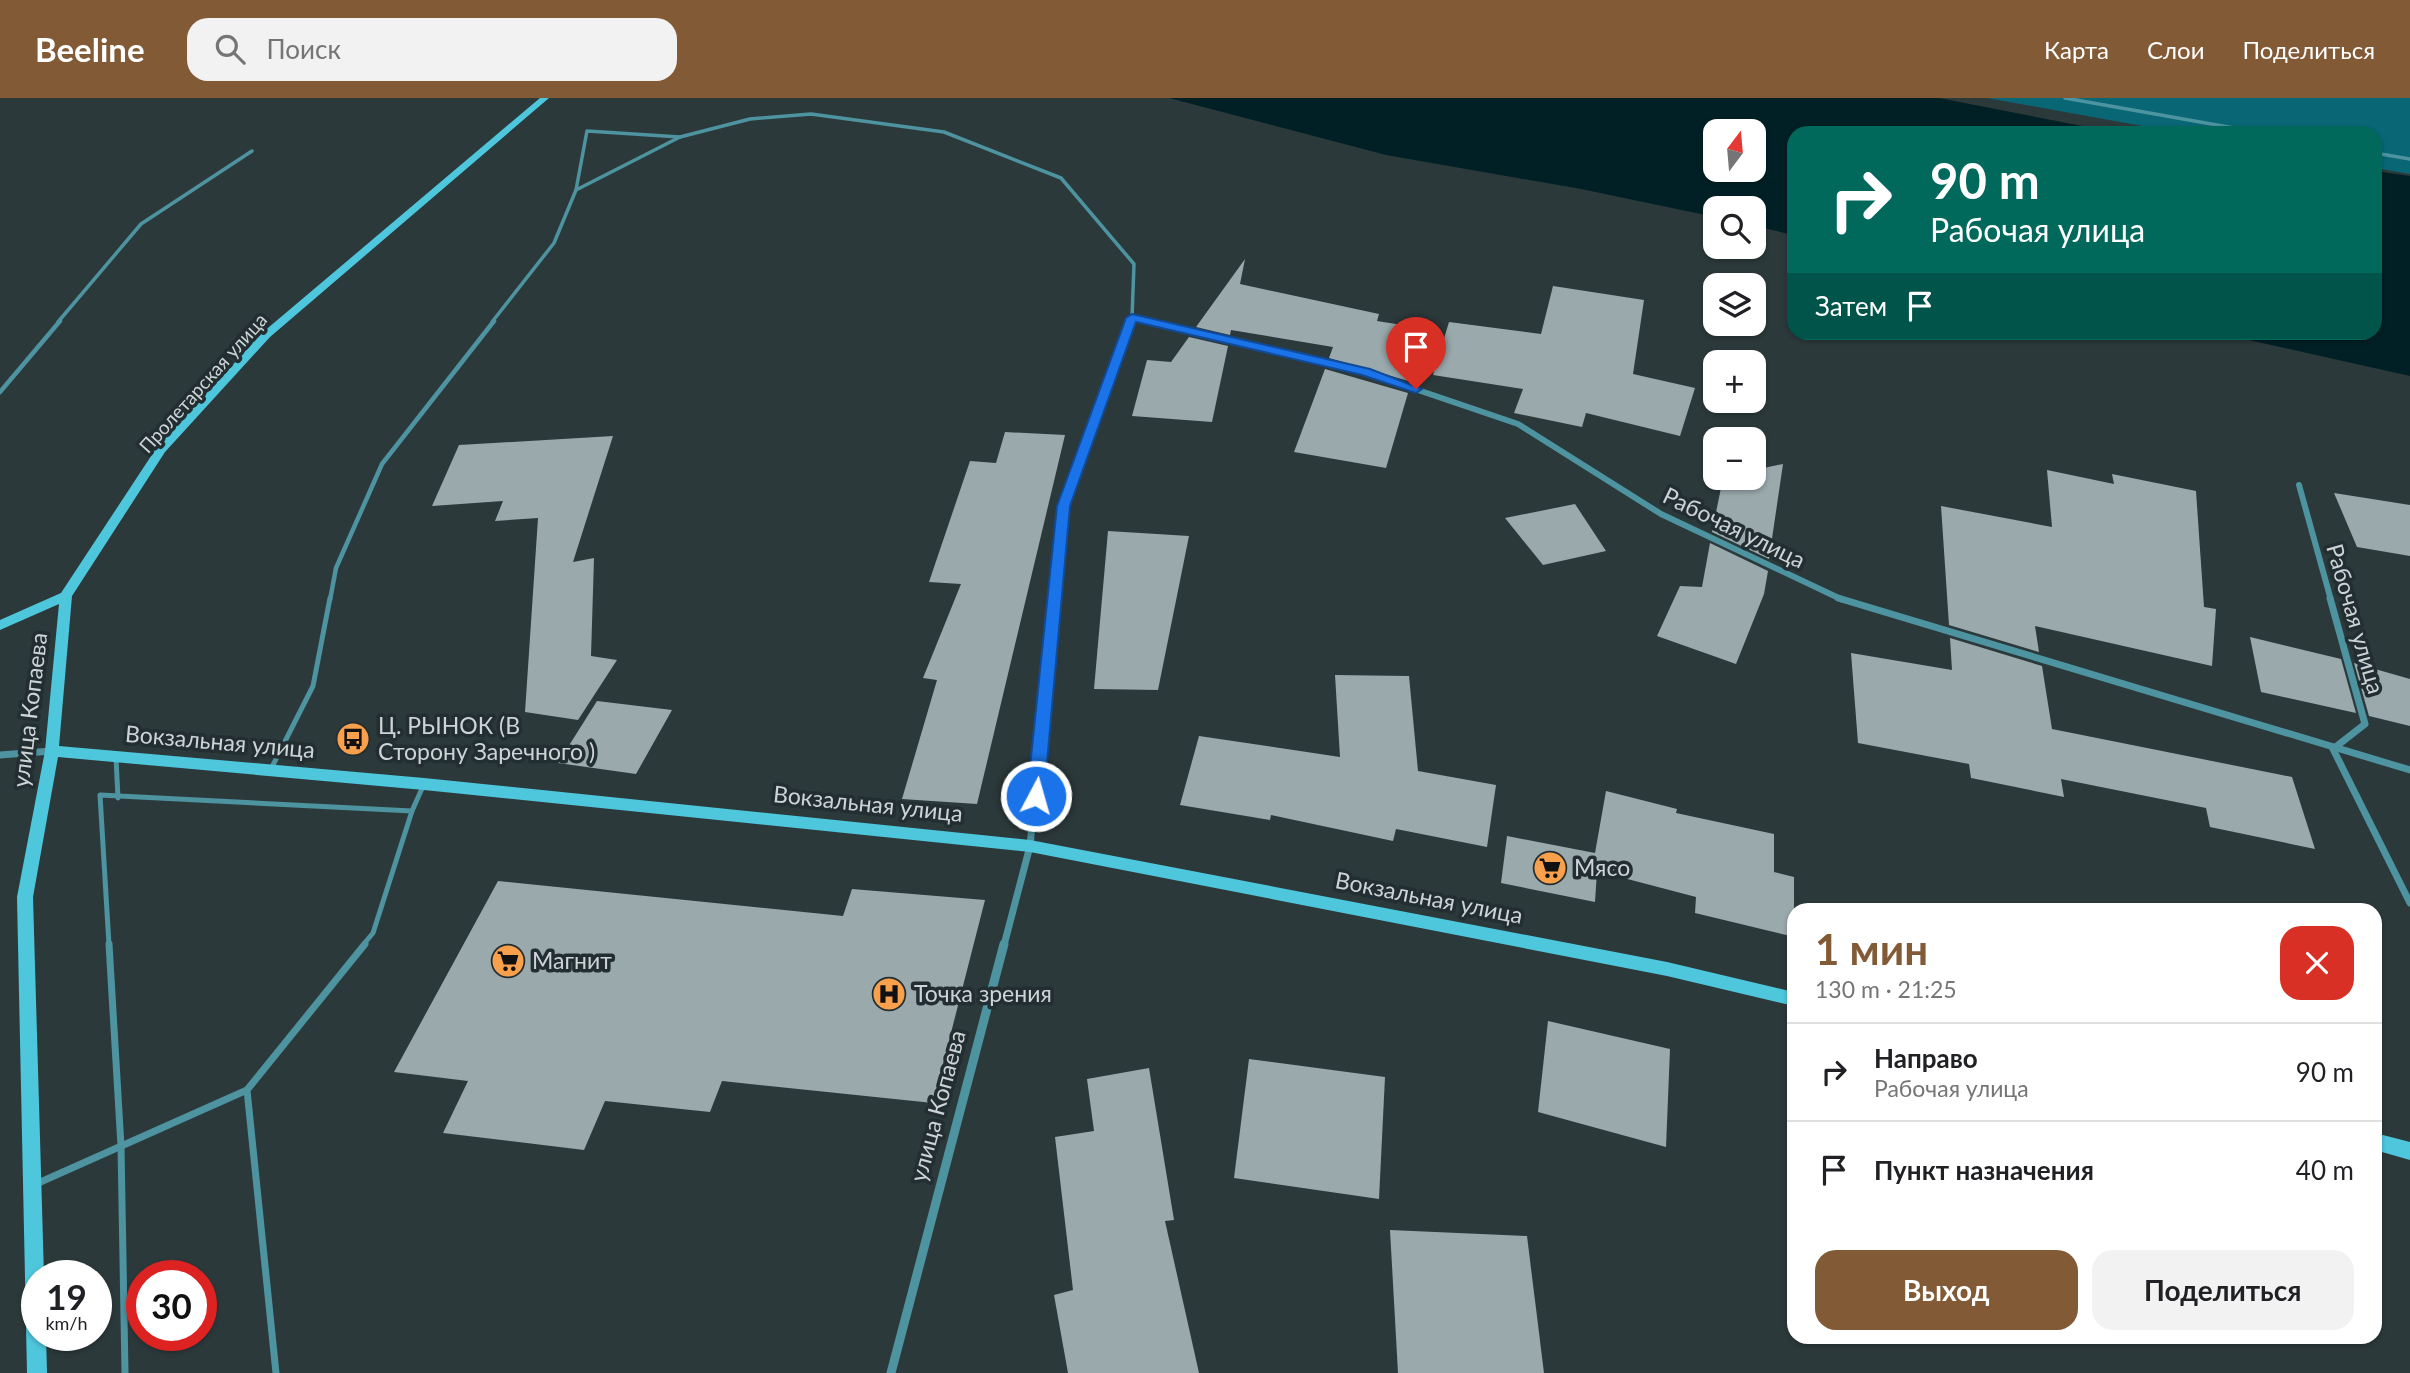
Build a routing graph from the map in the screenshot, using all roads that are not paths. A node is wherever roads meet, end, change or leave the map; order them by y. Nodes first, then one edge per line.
1 (545, 98) edge
2 (2064, 98) edge
3 (2222, 126) edge
4 (680, 137) junction
5 (252, 151) dead end
6 (2382, 154) edge
7 (2410, 159) edge
8 (576, 190) junction
9 (1132, 318) junction
10 (0, 392) edge
11 (2299, 485) dead end
12 (66, 596) junction
13 (0, 625) edge
14 (2333, 749) junction
15 (51, 751) junction
16 (0, 755) edge
17 (116, 758) junction
18 (2410, 770) edge
19 (269, 772) junction
20 (425, 784) junction
21 (118, 798) junction
22 (412, 811) junction
23 (1030, 846) junction
24 (2410, 903) edge
25 (1787, 997) edge
26 (247, 1090) junction
27 (2382, 1144) edge
28 (121, 1146) junction
29 (2410, 1151) edge
30 (33, 1186) junction
31 (37, 1373) edge
32 (125, 1373) edge
33 (276, 1373) edge
34 (891, 1373) edge

1 - 12 main road, Пролетарская улица
2 - 3 lane
4 - 8 lane
4 - 8 lane
4 - 9 lane
5 - 10 lane
6 - 7 lane
8 - 19 lane
9 - 14 street, Рабочая улица
9 - 23 street, улица Копаева
11 - 14 street, Рабочая улица
12 - 13 main road
12 - 15 main road, улица Копаева
14 - 18 street, Рабочая улица
14 - 24 street
15 - 16 street
15 - 17 main road, Вокзальная улица
15 - 30 main road, улица Копаева
17 - 19 main road, Вокзальная улица
17 - 21 lane
19 - 20 main road, Вокзальная улица
20 - 22 lane
20 - 23 main road, Вокзальная улица
21 - 22 lane
21 - 28 lane
22 - 26 lane
23 - 25 main road, Вокзальная улица
23 - 34 street, улица Копаева
26 - 28 lane
26 - 33 lane
27 - 29 main road
28 - 30 lane
28 - 32 lane
30 - 31 main road, улица Копаева

